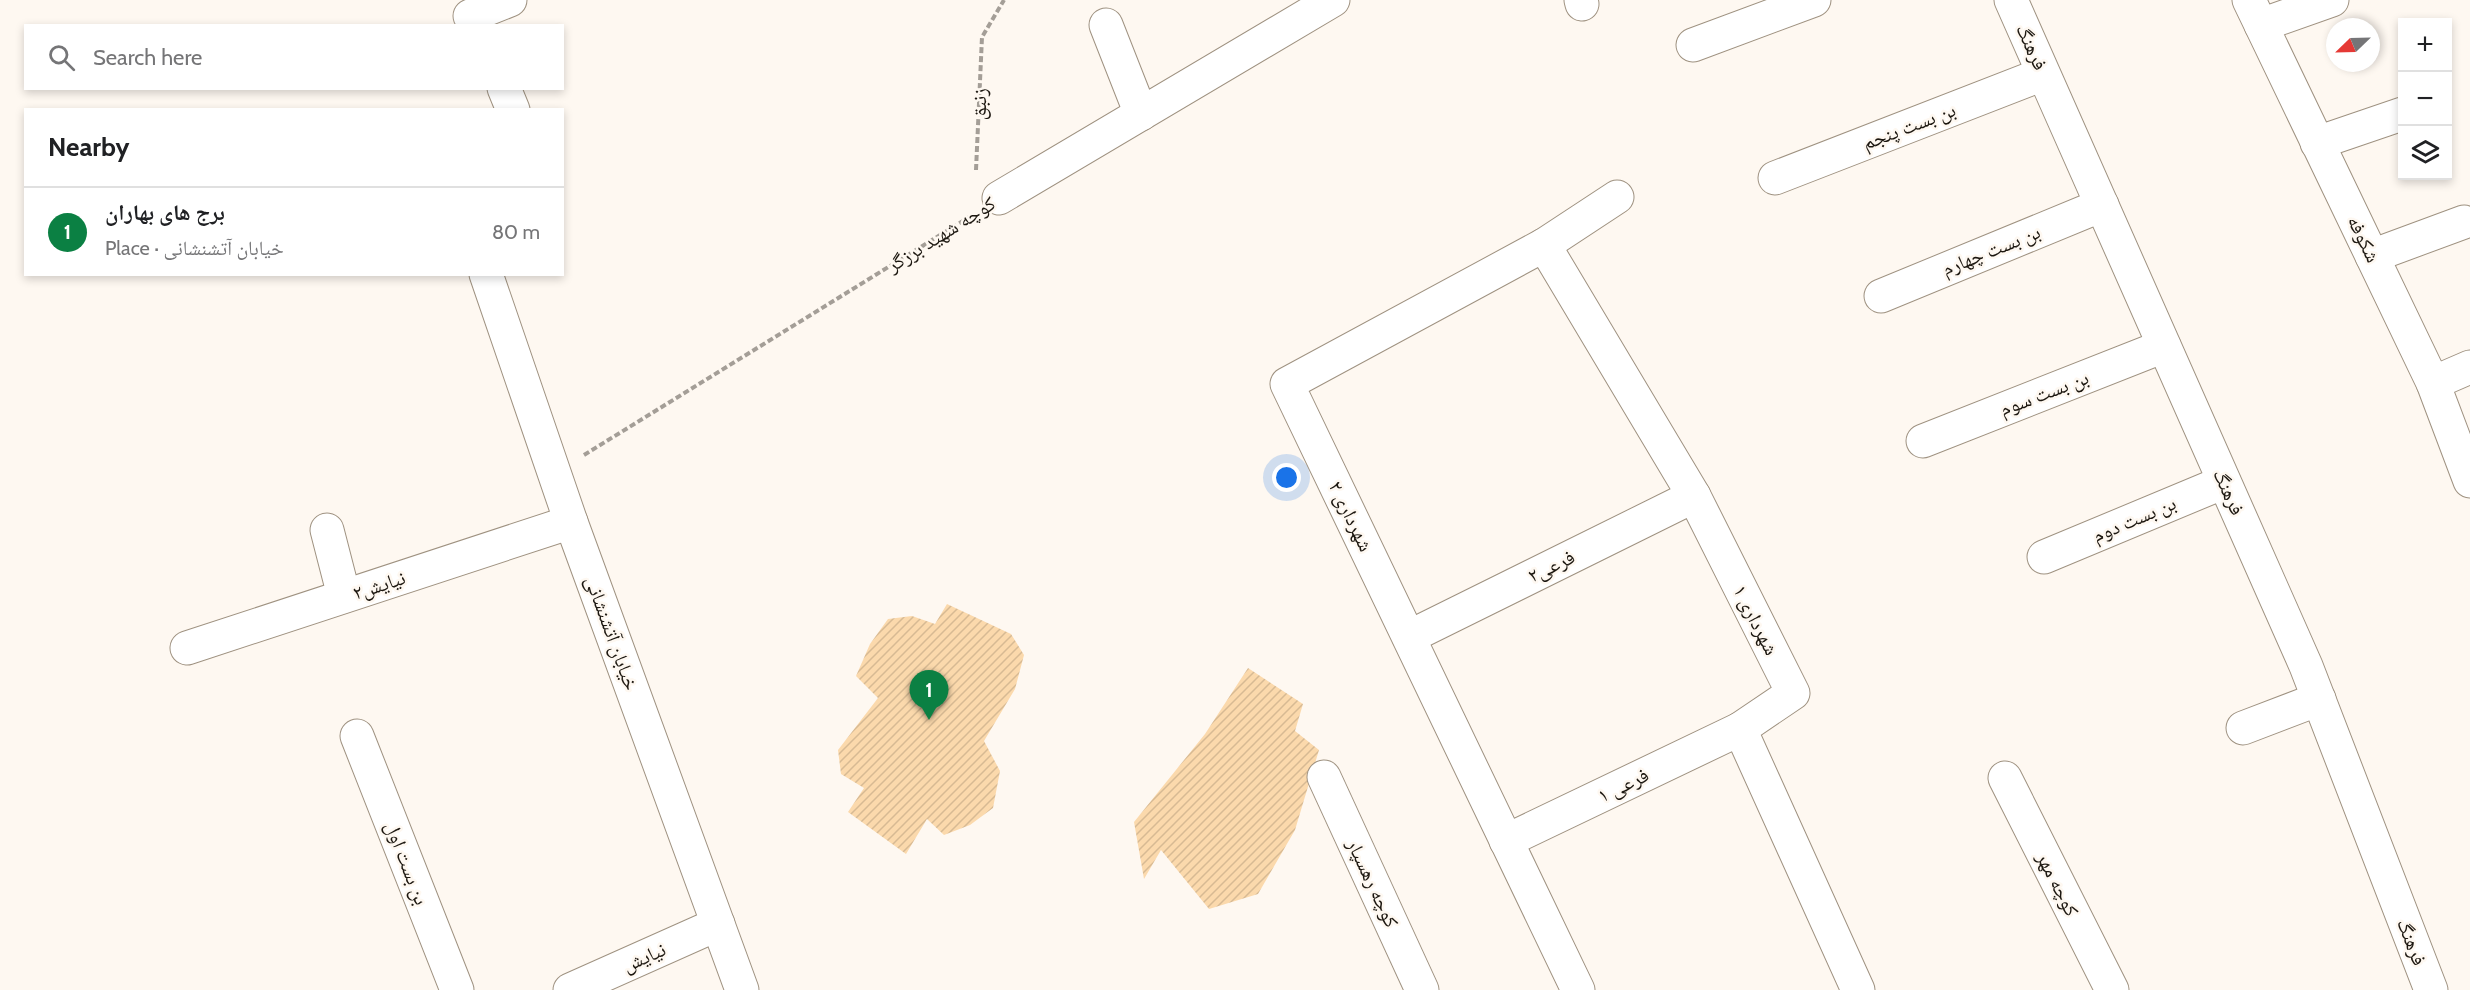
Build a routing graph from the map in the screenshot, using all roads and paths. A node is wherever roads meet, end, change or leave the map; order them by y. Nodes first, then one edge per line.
1 (510, 0) edge
2 (1004, 0) edge
3 (1333, 0) edge
4 (1814, 0) edge
5 (2011, 0) edge
6 (2332, 0) edge
7 (2255, 13) edge
8 (469, 14) edge
9 (1106, 25) dead end
10 (1692, 45) dead end
11 (2043, 74) junction
12 (505, 90) edge
13 (512, 108) edge
14 (1141, 114) junction
15 (2398, 116) edge
16 (2317, 143) junction
17 (1775, 178) dead end
18 (987, 188) junction
19 (1617, 197) dead end
20 (2102, 205) junction
21 (2464, 222) dead end
22 (1544, 245) junction
23 (2372, 256) junction
24 (487, 276) edge
25 (1881, 296) dead end
26 (2164, 346) junction
27 (2470, 367) edge
28 (2433, 383) junction
29 (1923, 441) dead end
30 (554, 474) junction
31 (2470, 481) edge
32 (2224, 482) junction
33 (1694, 496) junction
34 (571, 522) junction
35 (327, 530) dead end
36 (2044, 556) dead end
37 (344, 596) junction
38 (1409, 637) junction
39 (187, 648) dead end
40 (2319, 699) junction
41 (2243, 728) dead end
42 (1740, 729) junction
43 (357, 735) dead end
44 (1324, 777) dead end
45 (2005, 778) dead end
46 (1506, 841) junction
47 (718, 924) junction
48 (457, 990) edge
49 (570, 990) edge
50 (742, 990) edge
51 (1422, 990) edge
52 (1578, 990) edge
53 (1858, 990) edge
54 (2112, 990) edge
55 (2431, 990) edge

1 - 8 street
2 - 18 path, زنبق
3 - 14 street, کوچه شهید برزگر
4 - 10 street
5 - 11 street, فرهنگ
6 - 7 street
7 - 16 street, شکوفه
9 - 14 street
11 - 17 street, بن بست پنجم
11 - 20 street, فرهنگ
12 - 13 street
14 - 18 street, کوچه شهید برزگر
15 - 16 street
16 - 23 street, شکوفه
18 - 30 path, کوچه شهید برزگر
19 - 22 street, شهرداری ۲
20 - 25 street, بن بست چهارم
20 - 26 street, فرهنگ
21 - 23 street
22 - 33 street, شهرداری ۱
22 - 38 street, شهرداری ۲
23 - 28 street, شکوفه
24 - 30 street, خیابان آتشنشانی
26 - 29 street, بن بست سوم
26 - 32 street, فرهنگ
27 - 28 street
28 - 31 street, شکوفه
30 - 34 street, خیابان آتشنشانی
32 - 36 street, بن بست دوم
32 - 40 street, فرهنگ
33 - 38 street, فرعی۲
33 - 42 street, شهرداری ۱
34 - 37 street, نیایش۲
34 - 47 street, خیابان آتشنشانی
35 - 37 street
37 - 39 street, نیایش۲
38 - 46 street, شهرداری ۲
40 - 41 street
40 - 55 street, فرهنگ
42 - 46 street, فرعی ۱
42 - 53 street
43 - 48 street, بن بست اول
44 - 51 street, کوچه رهسپار
45 - 54 street, کوچه مهر
46 - 52 street, شهرداری ۲
47 - 49 street, نیایش
47 - 50 street, خیابان آتشنشانی

